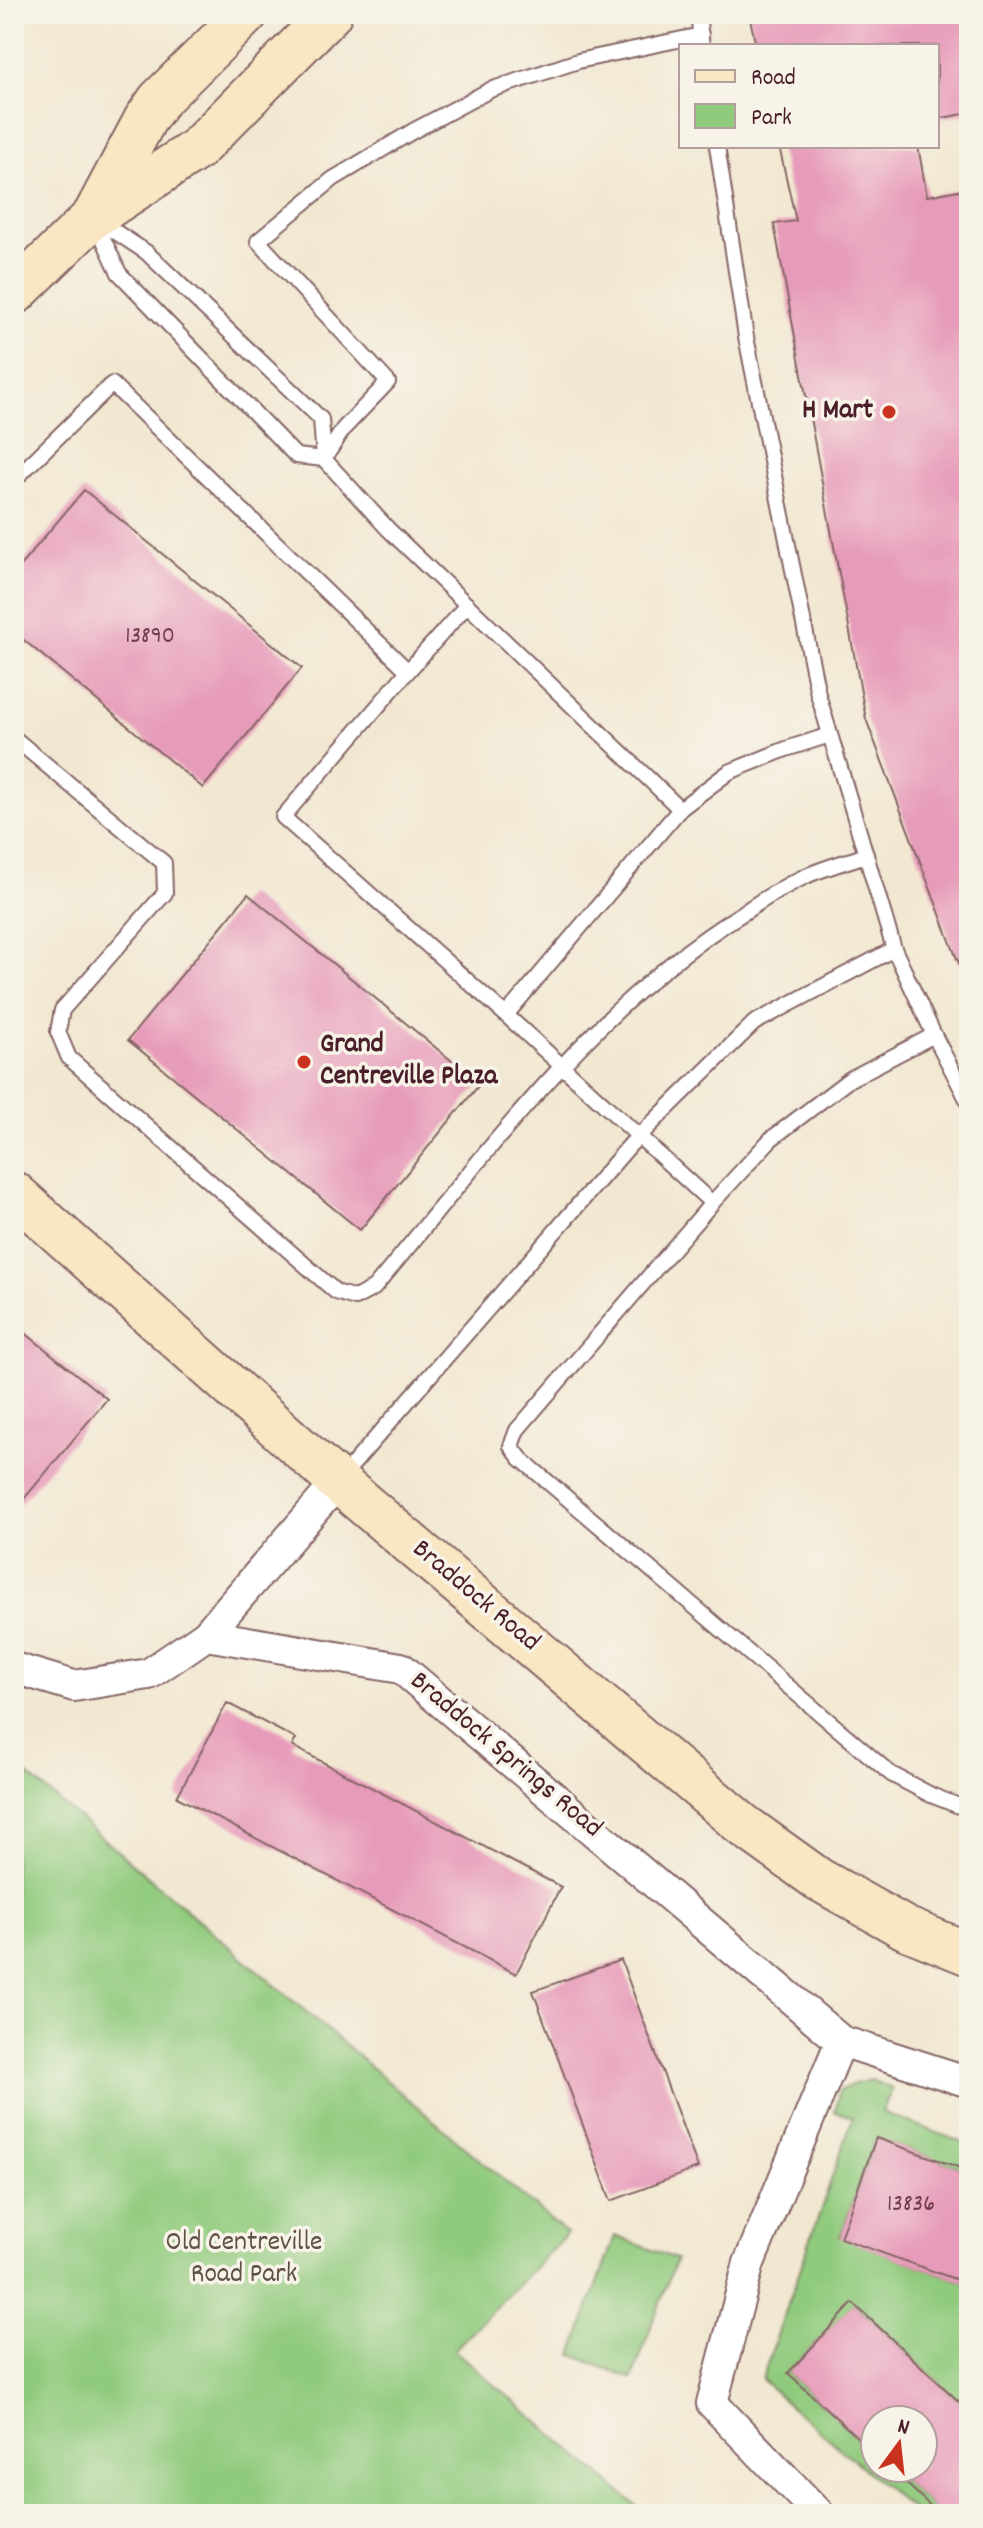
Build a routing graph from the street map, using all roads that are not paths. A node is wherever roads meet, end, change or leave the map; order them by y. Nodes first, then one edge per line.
1 (246, 14) edge
2 (330, 14) edge
3 (698, 14) edge
4 (702, 40) edge
5 (717, 148) edge
6 (93, 217) junction
7 (14, 294) edge
8 (324, 459) junction
9 (14, 480) edge
10 (467, 605) junction
11 (408, 671) junction
12 (830, 735) junction
13 (14, 738) edge
14 (680, 809) junction
15 (866, 855) junction
16 (894, 949) junction
17 (506, 1015) junction
18 (934, 1035) junction
19 (561, 1066) junction
20 (969, 1103) edge
21 (639, 1136) junction
22 (14, 1193) edge
23 (712, 1203) junction
24 (338, 1482) junction
25 (206, 1635) junction
26 (14, 1668) edge
27 (969, 1810) edge
28 (969, 1954) edge
29 (841, 2041) junction
30 (969, 2082) edge
31 (819, 2514) edge

1 - 6 street
2 - 6 street
3 - 4 lane
4 - 8 lane
5 - 12 lane
6 - 7 street
6 - 8 lane
6 - 8 lane
8 - 10 lane
9 - 11 lane
10 - 11 lane
10 - 14 lane
11 - 17 lane
12 - 14 lane
12 - 15 lane
13 - 19 lane
14 - 17 lane
15 - 16 lane
15 - 19 lane
16 - 18 lane
16 - 21 lane
17 - 19 lane
18 - 20 lane
18 - 23 lane
19 - 21 lane
21 - 23 lane
21 - 24 lane
22 - 24 street, Braddock Road
23 - 27 lane
24 - 25 street
24 - 28 street, Braddock Road
25 - 26 street
25 - 29 street, Braddock Springs Road
29 - 30 street, Braddock Springs Road
29 - 31 street

